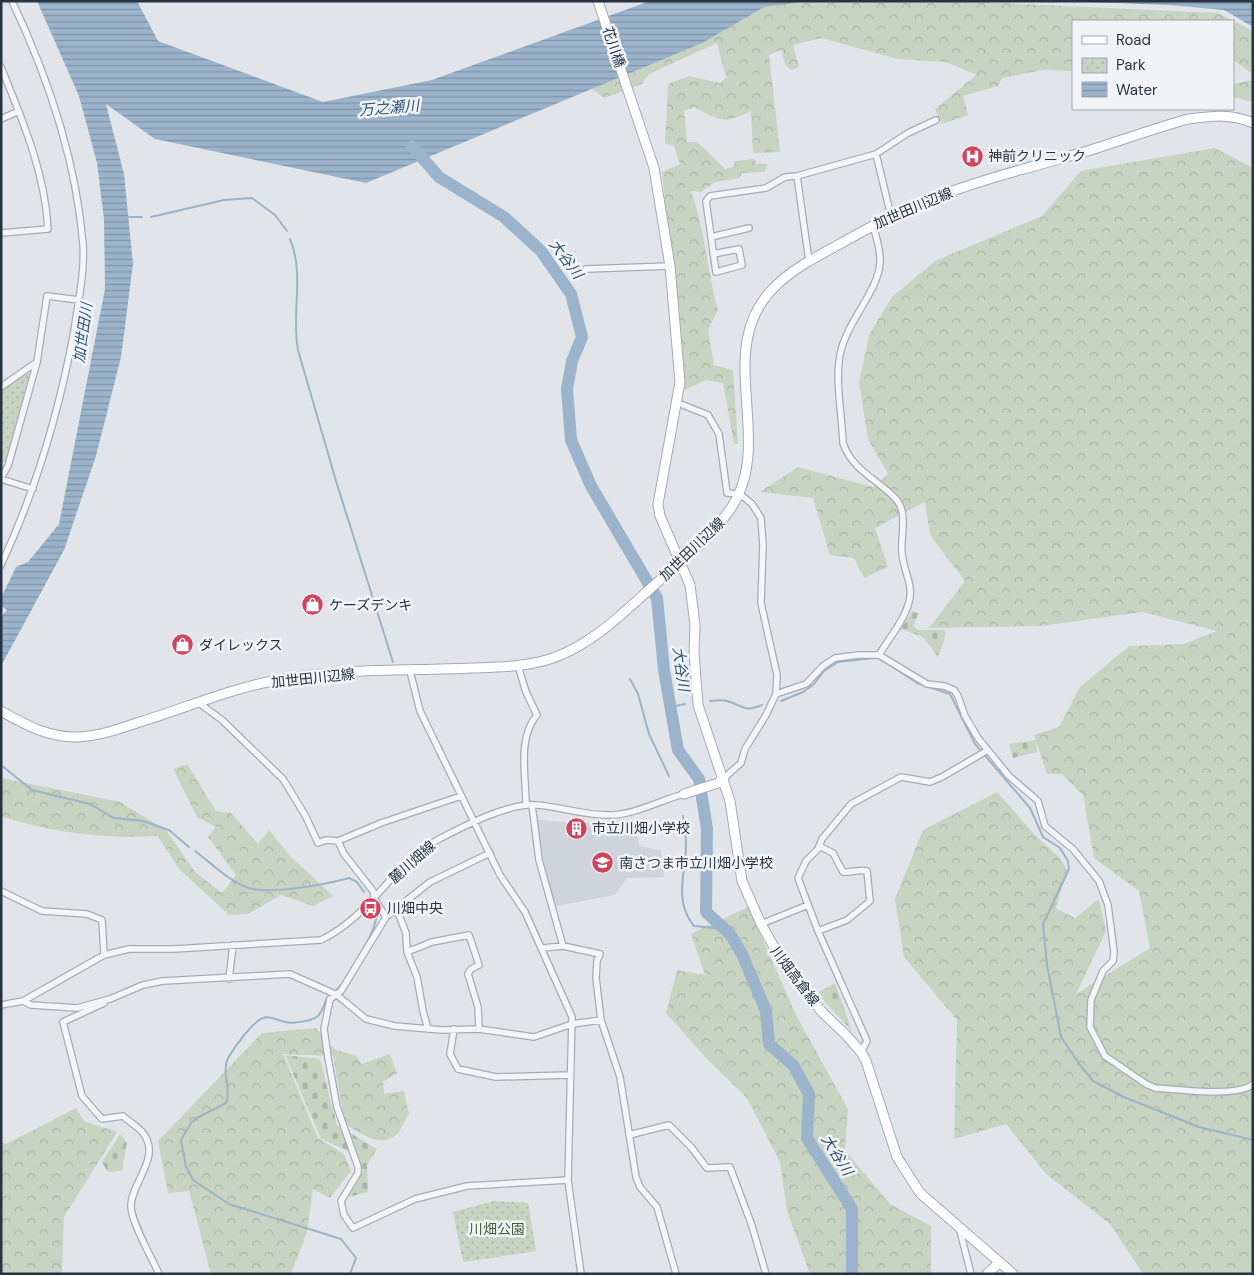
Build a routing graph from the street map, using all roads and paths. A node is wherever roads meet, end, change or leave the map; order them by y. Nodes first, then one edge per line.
1 (12, 1) edge
2 (598, 1) edge
3 (1, 67) edge
4 (19, 112) junction
5 (1, 118) edge
6 (936, 120) dead end
7 (1253, 123) edge
8 (876, 154) junction
9 (797, 176) junction
10 (891, 216) junction
11 (873, 225) junction
12 (749, 228) dead end
13 (1, 233) edge
14 (711, 237) junction
15 (714, 254) junction
16 (809, 261) junction
17 (670, 266) junction
18 (586, 269) dead end
19 (79, 300) junction
20 (37, 362) junction
21 (1, 387) edge
22 (678, 403) junction
23 (1, 478) edge
24 (33, 489) junction
25 (740, 494) junction
26 (677, 564) junction
27 (1, 565) edge
28 (879, 655) junction
29 (518, 666) junction
30 (410, 671) junction
31 (776, 694) junction
32 (200, 703) junction
33 (2, 714) edge
34 (985, 752) junction
35 (721, 781) junction
36 (684, 794) joint
37 (461, 796) junction
38 (529, 805) junction
39 (475, 822) junction
40 (338, 841) junction
41 (819, 846) junction
42 (490, 853) junction
43 (1, 891) edge
44 (375, 900) junction
45 (808, 905) junction
46 (397, 910) junction
47 (386, 917) junction
48 (761, 924) junction
49 (818, 931) junction
50 (233, 945) junction
51 (563, 946) junction
52 (543, 948) junction
53 (407, 952) junction
54 (104, 955) junction
55 (229, 979) junction
56 (337, 995) junction
57 (110, 999) junction
58 (23, 1001) junction
59 (1, 1005) edge
60 (601, 1020) junction
61 (572, 1024) junction
62 (428, 1029) junction
63 (454, 1029) junction
64 (479, 1029) junction
65 (861, 1052) junction
66 (570, 1075) junction
67 (1253, 1084) edge
68 (629, 1135) junction
69 (568, 1180) junction
70 (959, 1227) junction
71 (1000, 1262) junction
72 (159, 1274) edge
73 (581, 1274) edge
74 (676, 1274) edge
75 (766, 1274) edge
76 (971, 1274) edge
77 (987, 1274) edge
78 (1013, 1274) edge

1 - 19 street
2 - 17 main road, 花川橋
3 - 4 street
4 - 5 street
4 - 13 street
6 - 8 street
7 - 10 main road, 加世田川辺線
8 - 9 street
8 - 10 street
9 - 14 street
9 - 16 street
10 - 11 main road, 加世田川辺線
11 - 16 main road, 加世田川辺線
11 - 28 street
12 - 14 street
14 - 15 street
15 - 15 street
16 - 25 main road, 加世田川辺線
17 - 18 street
17 - 22 main road, 川畑高倉線
19 - 20 street
19 - 24 street
20 - 21 street
20 - 23 street
22 - 25 street
22 - 26 main road, 川畑高倉線
23 - 24 street
24 - 27 street
25 - 26 main road, 加世田川辺線
25 - 31 street
26 - 29 main road, 加世田川辺線
26 - 35 main road, 川畑高倉線
28 - 31 street
28 - 34 street
29 - 30 main road, 加世田川辺線
29 - 38 street
30 - 32 main road, 加世田川辺線
30 - 37 street
31 - 35 street
32 - 33 main road, 加世田川辺線
32 - 40 street
34 - 41 street
34 - 67 street
35 - 36 main road, 麓川畑線
35 - 48 main road, 川畑高倉線
36 - 38 street, 麓川畑線
37 - 39 street
37 - 40 street
38 - 39 street, 麓川畑線
38 - 51 street
39 - 42 street
39 - 44 street, 麓川畑線
40 - 44 street
41 - 45 street
41 - 49 street
42 - 46 street
42 - 52 street
43 - 54 street
44 - 47 street
44 - 50 street, 麓川畑線
45 - 48 street
45 - 49 street
46 - 47 street
46 - 53 street
47 - 56 street
48 - 65 main road, 川畑高倉線
49 - 65 street
50 - 54 street, 麓川畑線
50 - 55 street
51 - 52 street
51 - 60 street
52 - 61 street
53 - 62 street
53 - 64 street
54 - 58 street, 麓川畑線
55 - 56 street
55 - 57 street
56 - 62 street
56 - 69 street
57 - 58 street
57 - 72 street
58 - 59 street, 麓川畑線
60 - 61 street
60 - 68 street
61 - 64 street
61 - 66 street
62 - 63 street
63 - 64 street
63 - 66 street
65 - 70 main road, 川畑高倉線
66 - 69 street
68 - 74 street
68 - 75 street
69 - 73 street
70 - 71 main road, 川畑高倉線
70 - 76 street
71 - 77 main road
71 - 78 main road, 川畑高倉線

